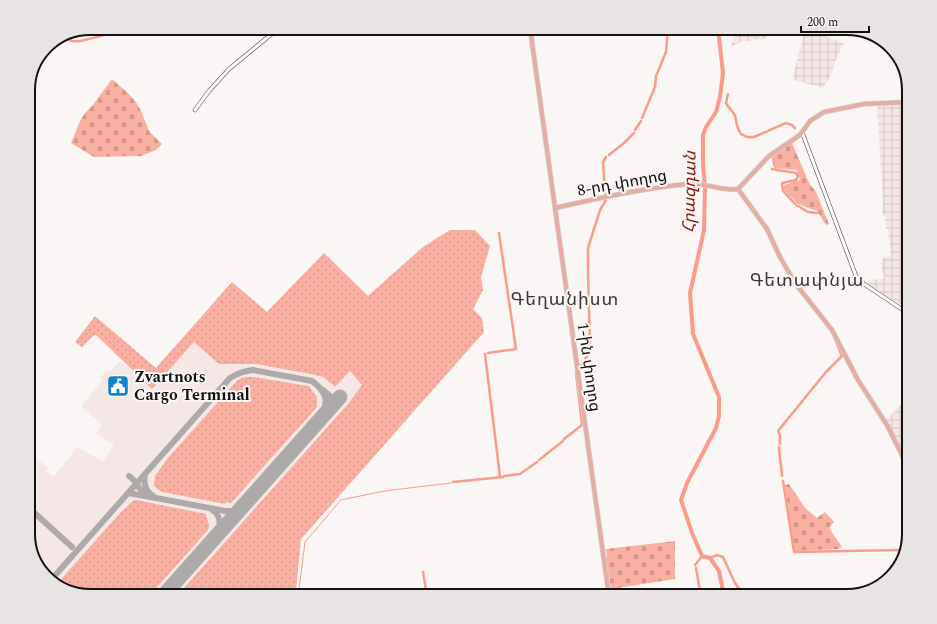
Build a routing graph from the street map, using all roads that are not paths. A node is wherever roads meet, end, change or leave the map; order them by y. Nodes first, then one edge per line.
1 (270, 35) edge
2 (531, 35) edge
3 (902, 102) edge
4 (195, 110) dead end
5 (802, 132) junction
6 (738, 189) junction
7 (555, 208) junction
8 (902, 309) edge
9 (902, 456) edge
10 (607, 589) edge

1 - 4 street
2 - 7 main road, 1-ին փողոց
3 - 5 main road
5 - 6 main road
5 - 8 street
6 - 7 main road, 8-րդ փողոց
6 - 9 main road
7 - 10 main road, 1-ին փողոց

